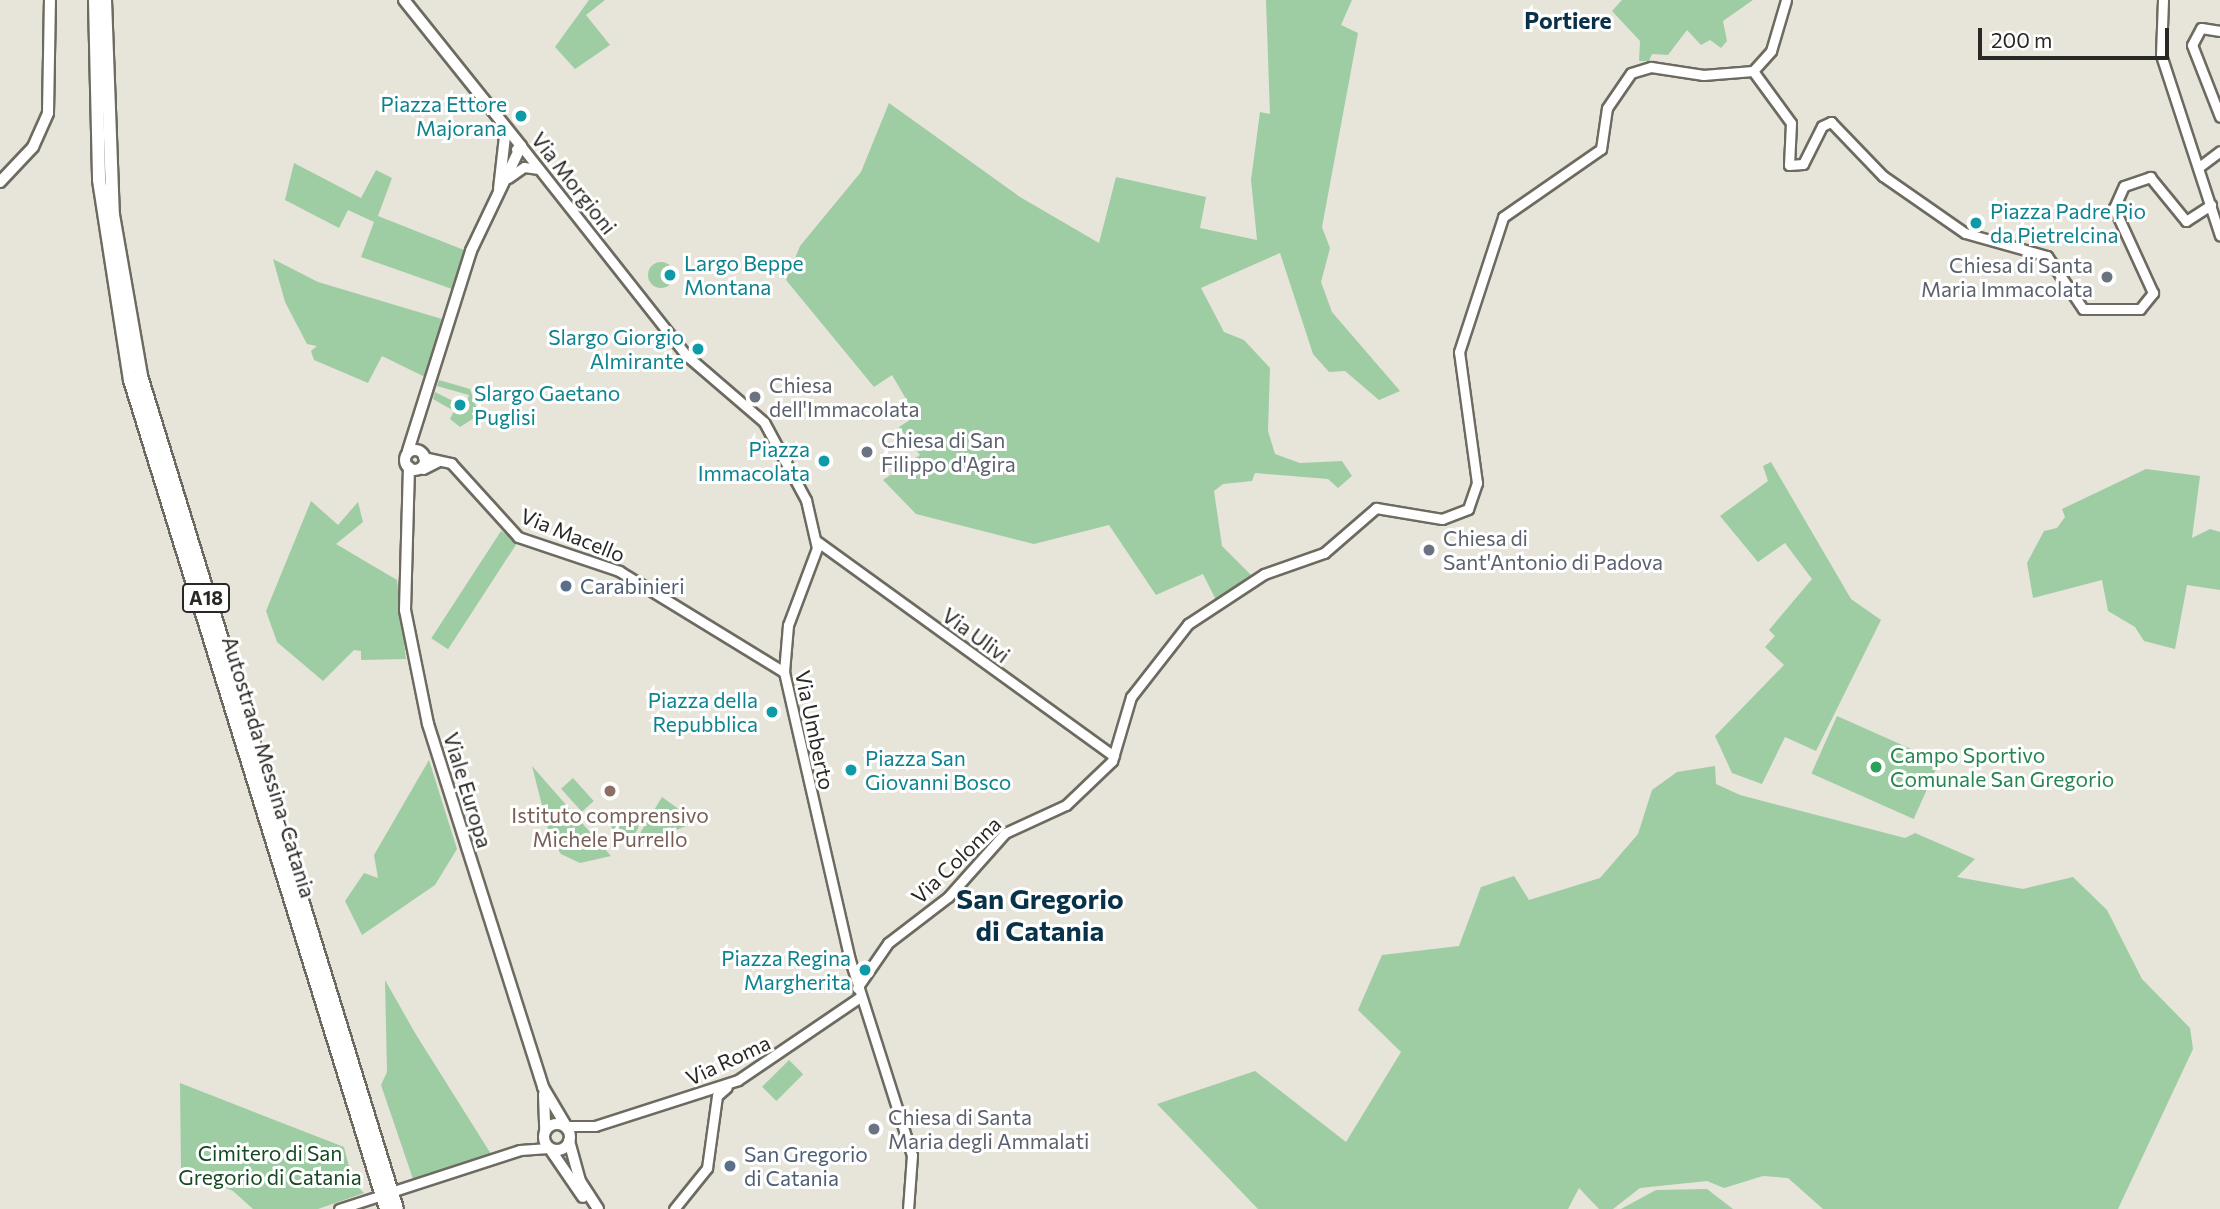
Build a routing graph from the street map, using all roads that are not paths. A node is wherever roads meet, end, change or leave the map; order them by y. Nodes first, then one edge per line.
1 (50, 0) edge
2 (94, 0) edge
3 (105, 0) edge
4 (404, 0) edge
5 (1786, 0) edge
6 (2163, 0) edge
7 (2220, 31) edge
8 (1754, 71) junction
9 (2220, 117) edge
10 (506, 127) junction
11 (521, 146) junction
12 (2220, 151) edge
13 (2199, 167) junction
14 (539, 169) junction
15 (505, 177) junction
16 (0, 182) edge
17 (2211, 205) junction
18 (2220, 236) edge
19 (418, 436) junction
20 (408, 451) junction
21 (422, 455) junction
22 (437, 462) junction
23 (410, 467) junction
24 (422, 470) junction
25 (410, 496) junction
26 (818, 542) junction
27 (784, 672) junction
28 (1114, 757) junction
29 (859, 993) junction
30 (734, 1082) junction
31 (543, 1087) junction
32 (703, 1094) junction
33 (716, 1103) junction
34 (566, 1125) junction
35 (595, 1126) junction
36 (545, 1131) junction
37 (569, 1140) junction
38 (549, 1149) junction
39 (520, 1150) junction
40 (397, 1190) dead end
41 (375, 1197) dead end
42 (909, 1207) edge
43 (339, 1209) edge
44 (389, 1209) edge
45 (397, 1209) edge
46 (592, 1209) edge
47 (598, 1209) edge
48 (674, 1209) edge

1 - 16 main road
2 - 44 highway, Autostrada Messina-Catania / A18
3 - 45 highway, Autostrada Messina-Catania / A18
4 - 10 main road, Via Morgioni
5 - 8 street
6 - 13 street
7 - 9 street
8 - 17 street
8 - 28 street
10 - 11 main road, Via Morgioni
10 - 15 main road
11 - 14 street, Via Morgioni
11 - 15 main road
12 - 13 street
13 - 17 street
14 - 15 street
14 - 26 street, Via Morgioni
15 - 19 main road
17 - 18 street
19 - 20 main road
19 - 21 main road
20 - 21 main road
20 - 23 main road, Viale Europa
21 - 22 street, Via Macello
21 - 24 main road
22 - 24 street
22 - 27 street, Via Macello
23 - 24 main road
23 - 25 main road, Viale Europa
24 - 25 main road
25 - 31 main road, Viale Europa
26 - 27 street, Via Umberto
26 - 28 street, Via Ulivi
27 - 29 street, Via Umberto
28 - 29 street, Via Colonna
29 - 30 street, Via Roma
29 - 42 street
30 - 32 street, Via Roma
30 - 33 street
31 - 34 main road
31 - 36 main road
32 - 33 street
32 - 35 street, Via Roma
33 - 48 street
34 - 35 street
34 - 36 main road
34 - 37 main road
35 - 37 street
36 - 38 main road
36 - 39 street
37 - 38 main road
37 - 47 main road
38 - 39 street
38 - 46 main road
39 - 40 street
41 - 43 street

